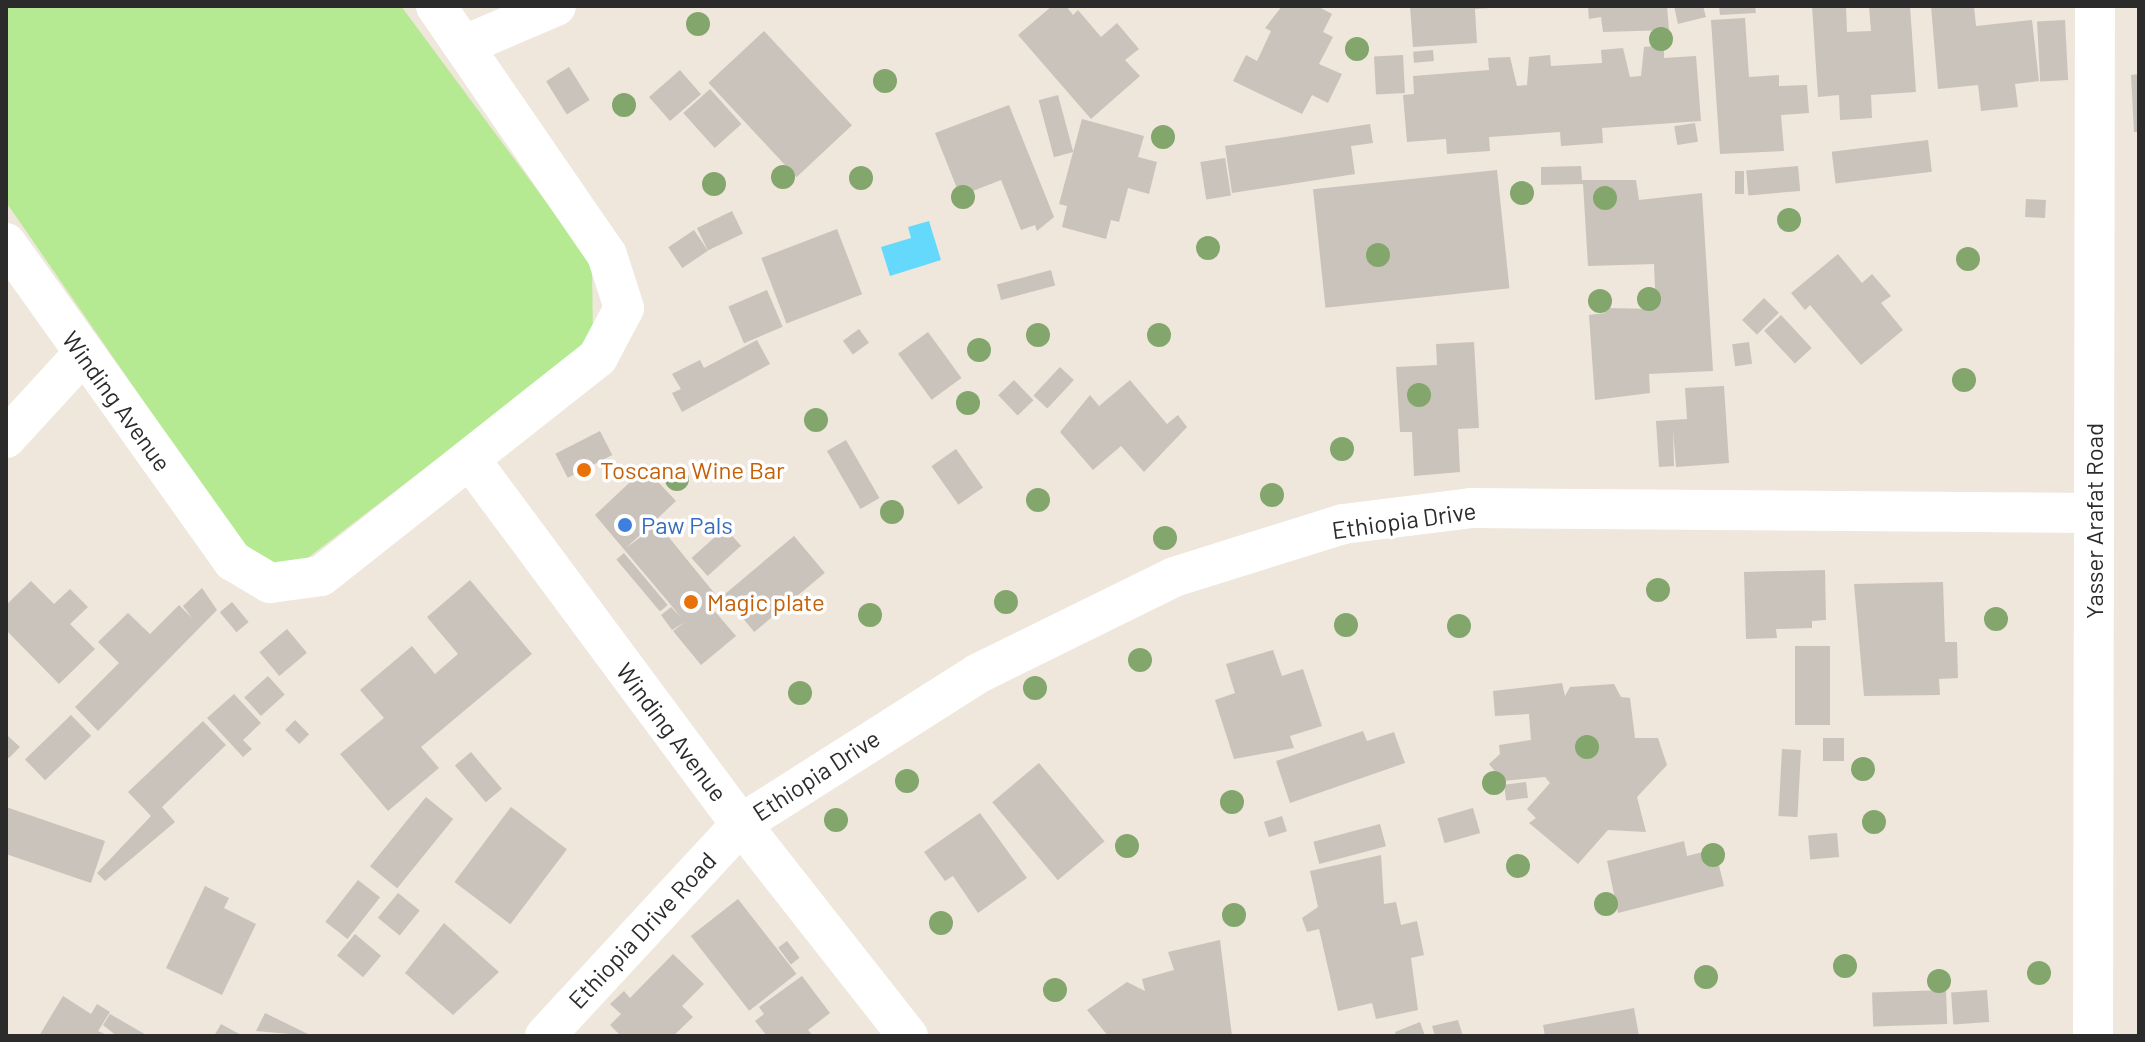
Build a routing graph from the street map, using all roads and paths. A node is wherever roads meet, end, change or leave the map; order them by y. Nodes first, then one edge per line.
1 (436, 6) edge
2 (556, 6) edge
3 (2095, 6) edge
4 (465, 45) junction
5 (6, 243) edge
6 (83, 354) junction
7 (6, 438) edge
8 (471, 461) junction
9 (2093, 513) junction
10 (741, 824) junction
11 (545, 1036) edge
12 (908, 1036) edge
13 (2093, 1036) edge

1 - 4 street, Winding Avenue
2 - 4 street
3 - 9 street, Yasser Arafat Road
4 - 8 street, Winding Avenue
5 - 6 street, Winding Avenue
6 - 7 street
6 - 8 street, Winding Avenue
8 - 10 street, Winding Avenue
9 - 10 street, Ethiopia Drive
9 - 13 street, Yasser Arafat Road
10 - 11 street, Ethiopia Drive Road
10 - 12 street, Winding Avenue

